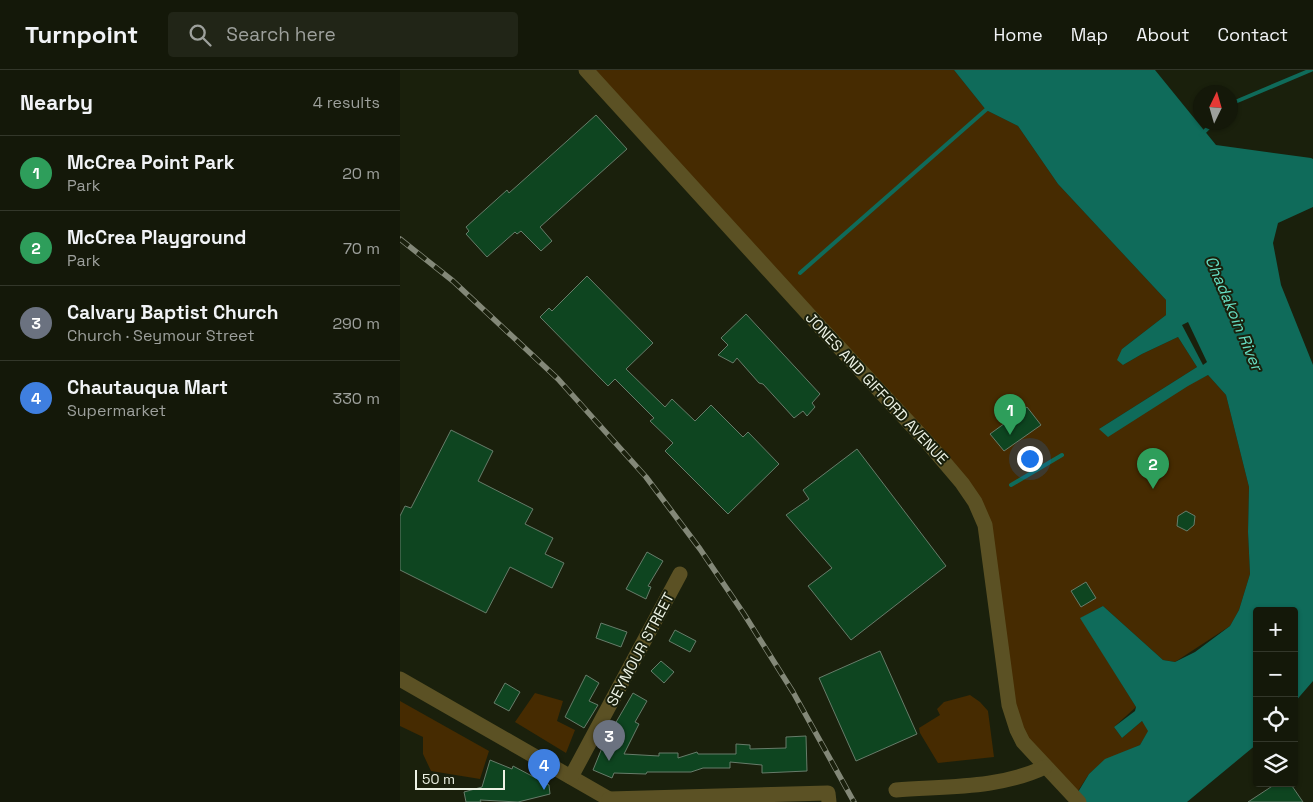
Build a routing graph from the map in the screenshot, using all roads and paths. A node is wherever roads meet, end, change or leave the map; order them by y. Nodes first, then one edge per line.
1 (586, 70) edge
2 (600, 77) edge
3 (680, 574) dead end
4 (400, 679) edge
5 (1045, 767) junction
6 (571, 776) junction
7 (896, 790) dead end
8 (829, 797) edge
9 (696, 799) edge
10 (609, 800) edge
11 (1079, 802) edge

1 - 2 street, JONES AND GIFFORD AVENUE
2 - 5 street, JONES AND GIFFORD AVENUE
3 - 6 street, SEYMOUR STREET
4 - 6 street
5 - 7 street
5 - 11 street, JONES AND GIFFORD AVENUE
6 - 10 street
8 - 9 street
9 - 10 street

